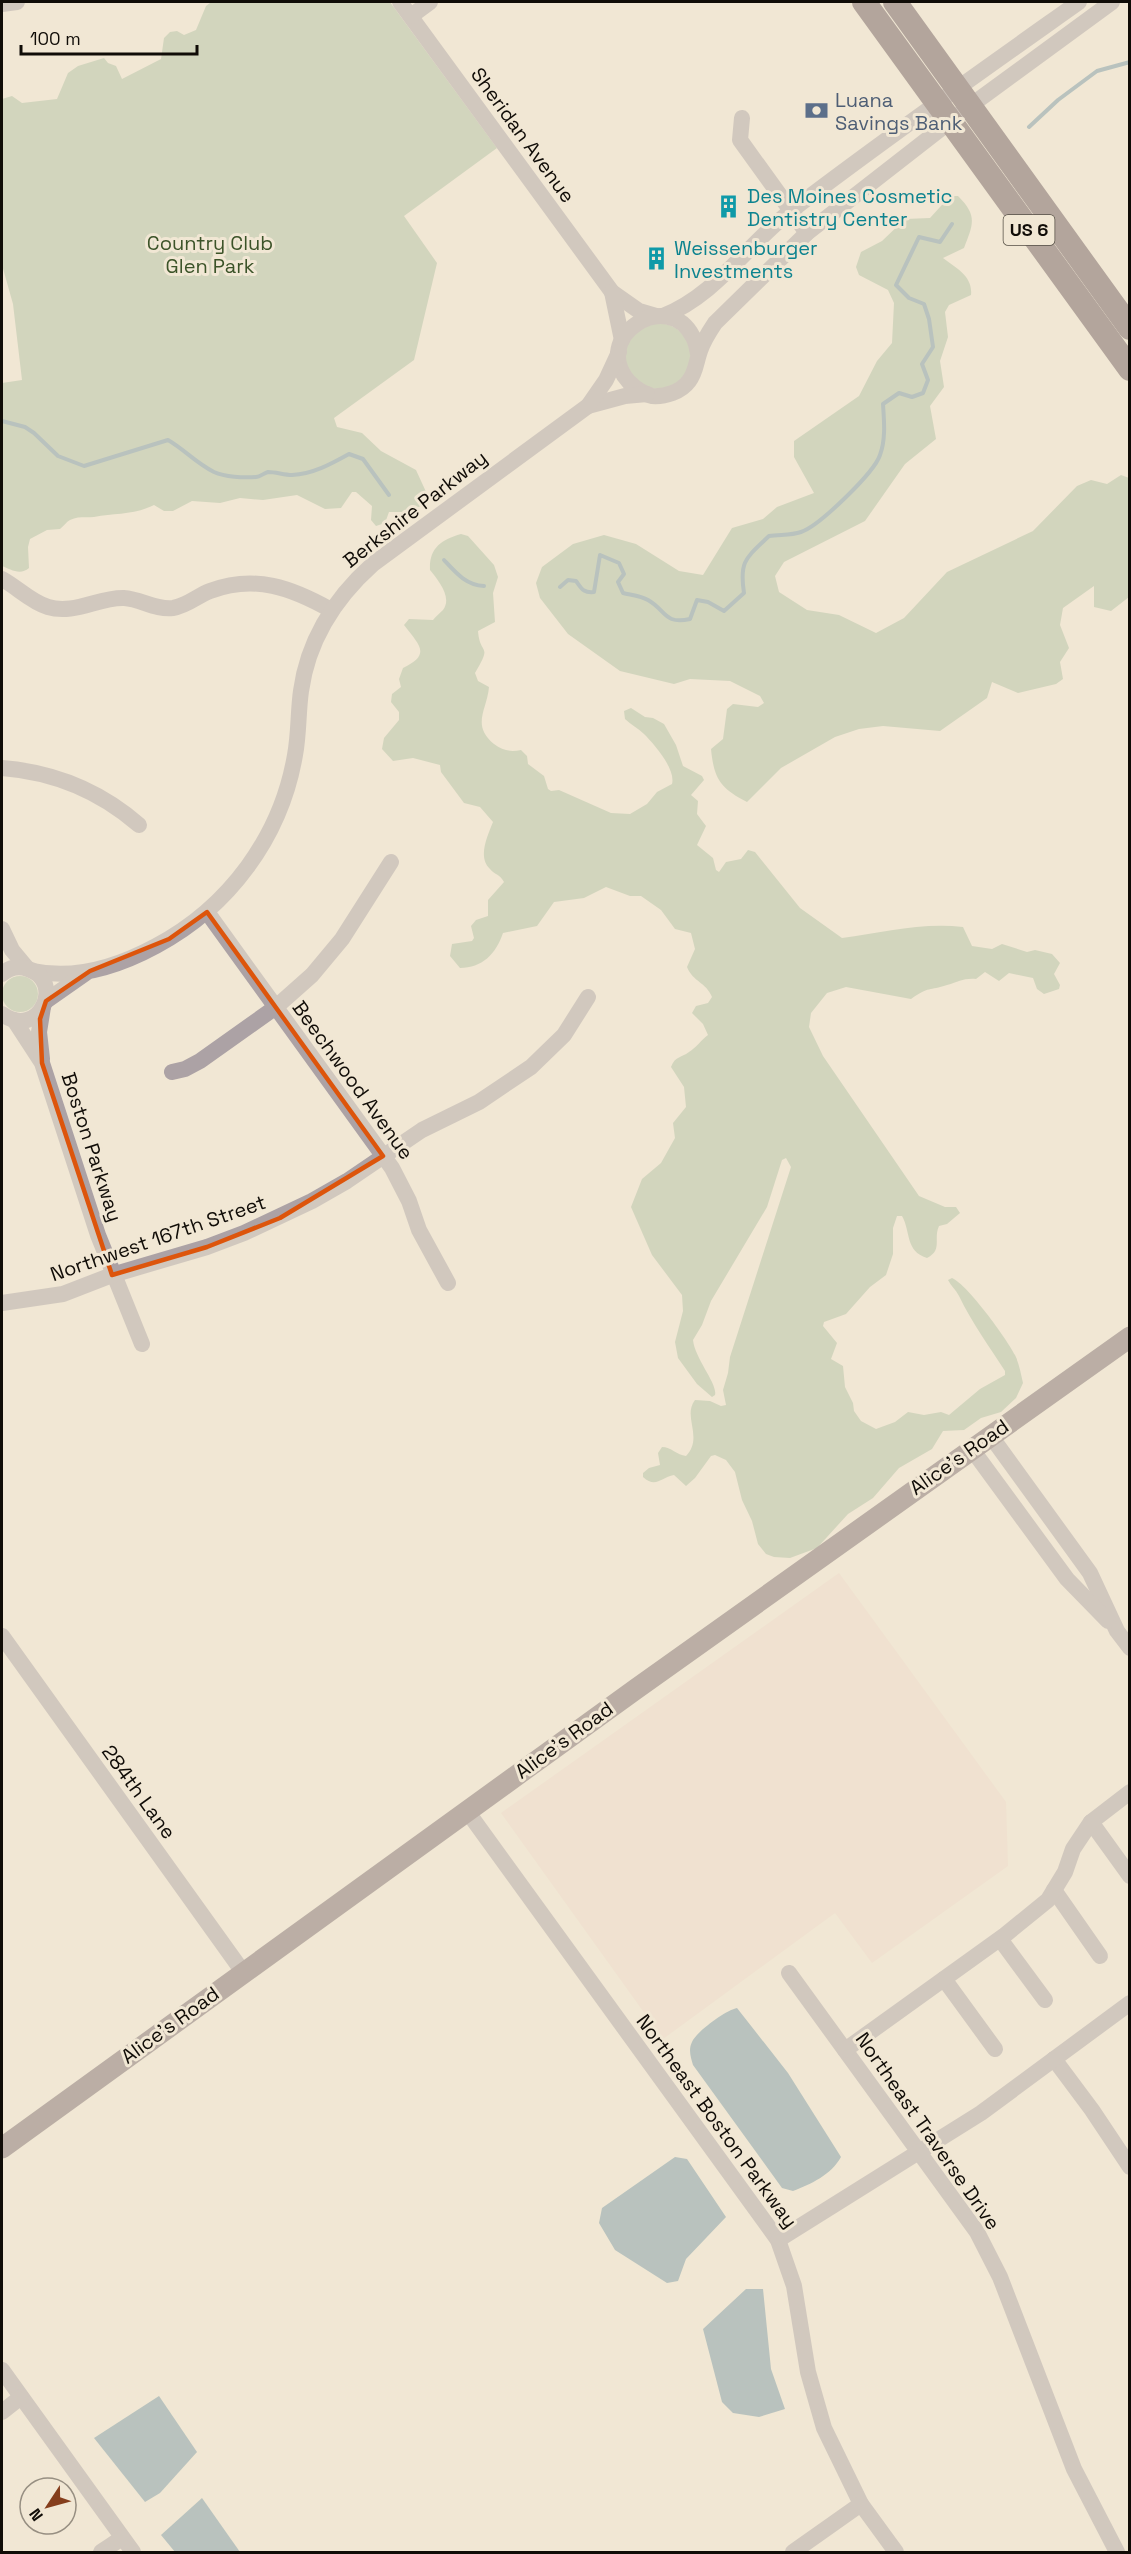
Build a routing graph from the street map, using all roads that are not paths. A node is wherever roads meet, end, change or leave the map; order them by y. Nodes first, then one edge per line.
1 (17, 2) edge
2 (400, 2) edge
3 (430, 2) edge
4 (864, 2) edge
5 (895, 2) edge
6 (1079, 2) edge
7 (1112, 2) edge
8 (2, 4) edge
9 (411, 16) junction
10 (952, 103) junction
11 (742, 118) dead end
12 (791, 211) junction
13 (807, 233) junction
14 (1059, 272) junction
15 (612, 292) junction
16 (659, 316) junction
17 (1130, 328) edge
18 (620, 346) junction
19 (698, 354) junction
20 (1130, 355) edge
21 (1130, 369) edge
22 (647, 394) junction
23 (588, 406) junction
24 (2, 579) edge
25 (332, 610) junction
26 (2, 768) edge
27 (139, 825) dead end
28 (391, 862) dead end
29 (207, 912) junction
30 (2, 929) edge
31 (30, 970) junction
32 (90, 971) junction
33 (2, 974) edge
34 (588, 997) dead end
35 (44, 1004) junction
36 (276, 1007) junction
37 (5, 1016) edge
38 (42, 1063) junction
39 (172, 1072) dead end
40 (383, 1156) junction
41 (112, 1275) junction
42 (448, 1283) dead end
43 (2, 1303) edge
44 (1130, 1337) edge
45 (142, 1344) dead end
46 (990, 1435) junction
47 (971, 1448) junction
48 (1117, 1631) junction
49 (2, 1636) edge
50 (1130, 1648) edge
51 (1130, 1792) edge
52 (466, 1811) junction
53 (1091, 1822) junction
54 (1129, 1874) edge
55 (1054, 1890) junction
56 (1000, 1939) junction
57 (1100, 1956) dead end
58 (243, 1972) junction
59 (789, 1973) dead end
60 (944, 1979) junction
61 (1045, 2000) dead end
62 (1130, 2003) edge
63 (994, 2049) dead end
64 (845, 2050) junction
65 (1054, 2059) junction
66 (2, 2148) edge
67 (919, 2153) junction
68 (1130, 2167) edge
69 (778, 2240) junction
70 (2, 2370) edge
71 (21, 2397) junction
72 (2, 2412) edge
73 (861, 2504) junction
74 (122, 2538) junction
75 (101, 2553) edge
76 (133, 2553) edge
77 (793, 2553) edge
78 (896, 2553) edge
79 (1117, 2553) edge

1 - 8 street
2 - 9 street, Sheridan Avenue
3 - 9 street
4 - 10 highway, US 6
5 - 10 highway, US 6
6 - 10 street
7 - 10 street
9 - 15 street, Sheridan Avenue
10 - 12 street
10 - 13 street
10 - 14 highway, US 6
10 - 17 highway, US 6
11 - 12 street
12 - 13 street
12 - 16 street
13 - 19 street
14 - 20 highway
14 - 21 highway, US 6
15 - 16 street, Sheridan Avenue
15 - 18 street, Sheridan Avenue
16 - 18 street
16 - 19 street
18 - 22 street
18 - 23 street, Berkshire Parkway
19 - 22 street
22 - 23 street, Berkshire Parkway
23 - 25 street, Berkshire Parkway
24 - 25 street
25 - 29 street, Berkshire Parkway
26 - 27 street
28 - 36 street
29 - 32 street, Berkshire Parkway
29 - 36 street, Beechwood Avenue
30 - 31 street
31 - 32 street, Berkshire Parkway
31 - 33 street, Berkshire Parkway
31 - 35 street
32 - 35 street, Berkshire Parkway
34 - 40 street, Northwest 167th Street
35 - 37 street, Berkshire Parkway
35 - 38 street, Boston Parkway
36 - 39 street
36 - 40 street, Beechwood Avenue
37 - 38 street, Boston Parkway
38 - 41 street, Boston Parkway
40 - 41 street, Northwest 167th Street
40 - 42 street, Beechwood Avenue
41 - 43 street, Northwest 167th Street
41 - 45 street, Boston Parkway
44 - 46 main road, Alice's Road
46 - 47 main road, Alice's Road
46 - 48 street
47 - 48 street
47 - 52 main road, Alice's Road
48 - 50 street
49 - 58 street, 284th Lane
51 - 53 street
52 - 58 main road, Alice's Road
52 - 69 street, Northeast Boston Parkway
53 - 54 street
53 - 55 street
55 - 56 street
55 - 57 street
56 - 60 street
56 - 61 street
58 - 66 main road, Alice's Road
59 - 64 street, Northeast Traverse Drive
60 - 63 street
60 - 64 street
62 - 65 street
64 - 67 street, Northeast Traverse Drive
65 - 67 street
65 - 68 street
67 - 69 street
67 - 79 street, Northeast Traverse Drive
69 - 73 street, Northeast Boston Parkway
70 - 71 street
71 - 72 street
71 - 74 street
73 - 77 street
73 - 78 street, Northeast Boston Parkway
74 - 75 street
74 - 76 street

